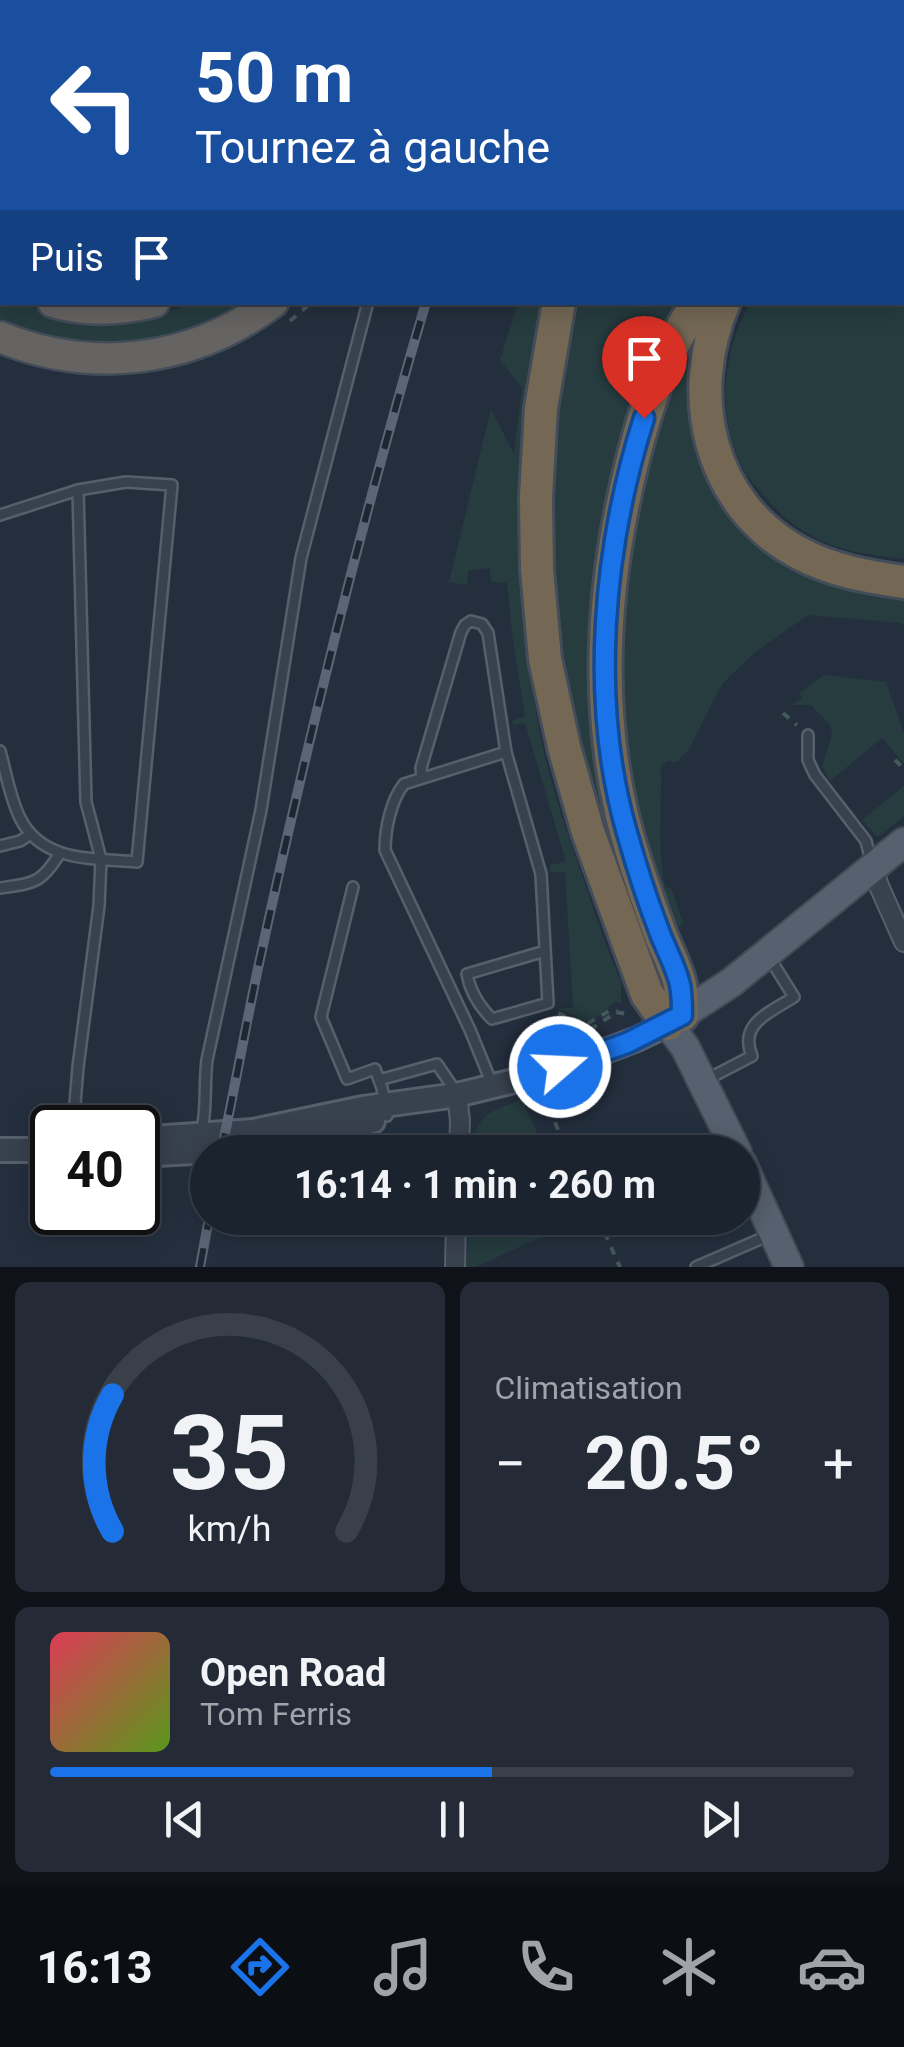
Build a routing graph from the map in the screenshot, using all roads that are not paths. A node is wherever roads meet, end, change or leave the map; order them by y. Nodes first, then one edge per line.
1 (64, 305) edge
2 (131, 305) edge
3 (269, 305) edge
4 (367, 305) edge
5 (558, 305) edge
6 (697, 305) edge
7 (723, 305) edge
8 (0, 337) edge
9 (78, 490) junction
10 (0, 515) edge
11 (904, 582) edge
12 (808, 735) road end
13 (0, 751) edge
14 (506, 752) junction
15 (422, 778) junction
16 (31, 834) junction
17 (904, 842) edge
18 (0, 846) edge
19 (60, 853) junction
20 (101, 859) junction
21 (873, 868) junction
22 (353, 887) dead end
23 (0, 888) edge
24 (904, 942) edge
25 (545, 951) junction
26 (767, 954) junction
27 (679, 1029) junction
28 (379, 1080) junction
29 (702, 1082) junction
30 (493, 1087) junction
31 (457, 1095) junction
32 (74, 1105) edge
33 (386, 1110) junction
34 (202, 1135) edge
35 (303, 1135) edge
36 (460, 1135) edge
37 (728, 1135) edge
38 (160, 1140) edge
39 (190, 1143) edge
40 (190, 1146) edge
41 (0, 1150) edge
42 (30, 1150) edge
43 (160, 1151) edge
44 (760, 1208) edge
45 (774, 1234) junction
46 (456, 1235) edge
47 (455, 1267) edge
48 (696, 1267) edge
49 (788, 1267) edge

1 - 2 highway
3 - 8 highway
4 - 34 lane
5 - 27 highway
6 - 27 highway
7 - 11 highway
9 - 10 lane
9 - 20 lane
9 - 20 lane
12 - 21 lane
13 - 16 lane
14 - 15 lane
14 - 15 lane
14 - 25 lane
15 - 30 lane
16 - 18 lane
16 - 19 lane
17 - 21 main road
19 - 20 lane
19 - 23 lane
20 - 32 lane
21 - 24 street
21 - 26 main road
22 - 28 lane
25 - 25 lane
26 - 27 main road
26 - 29 lane
27 - 29 main road
27 - 30 street
28 - 31 lane
28 - 33 lane
29 - 37 main road
30 - 31 street
31 - 33 street
31 - 36 street
33 - 35 street
38 - 39 street
40 - 43 street
41 - 42 street
44 - 45 main road
45 - 48 lane
45 - 49 main road
46 - 47 street

